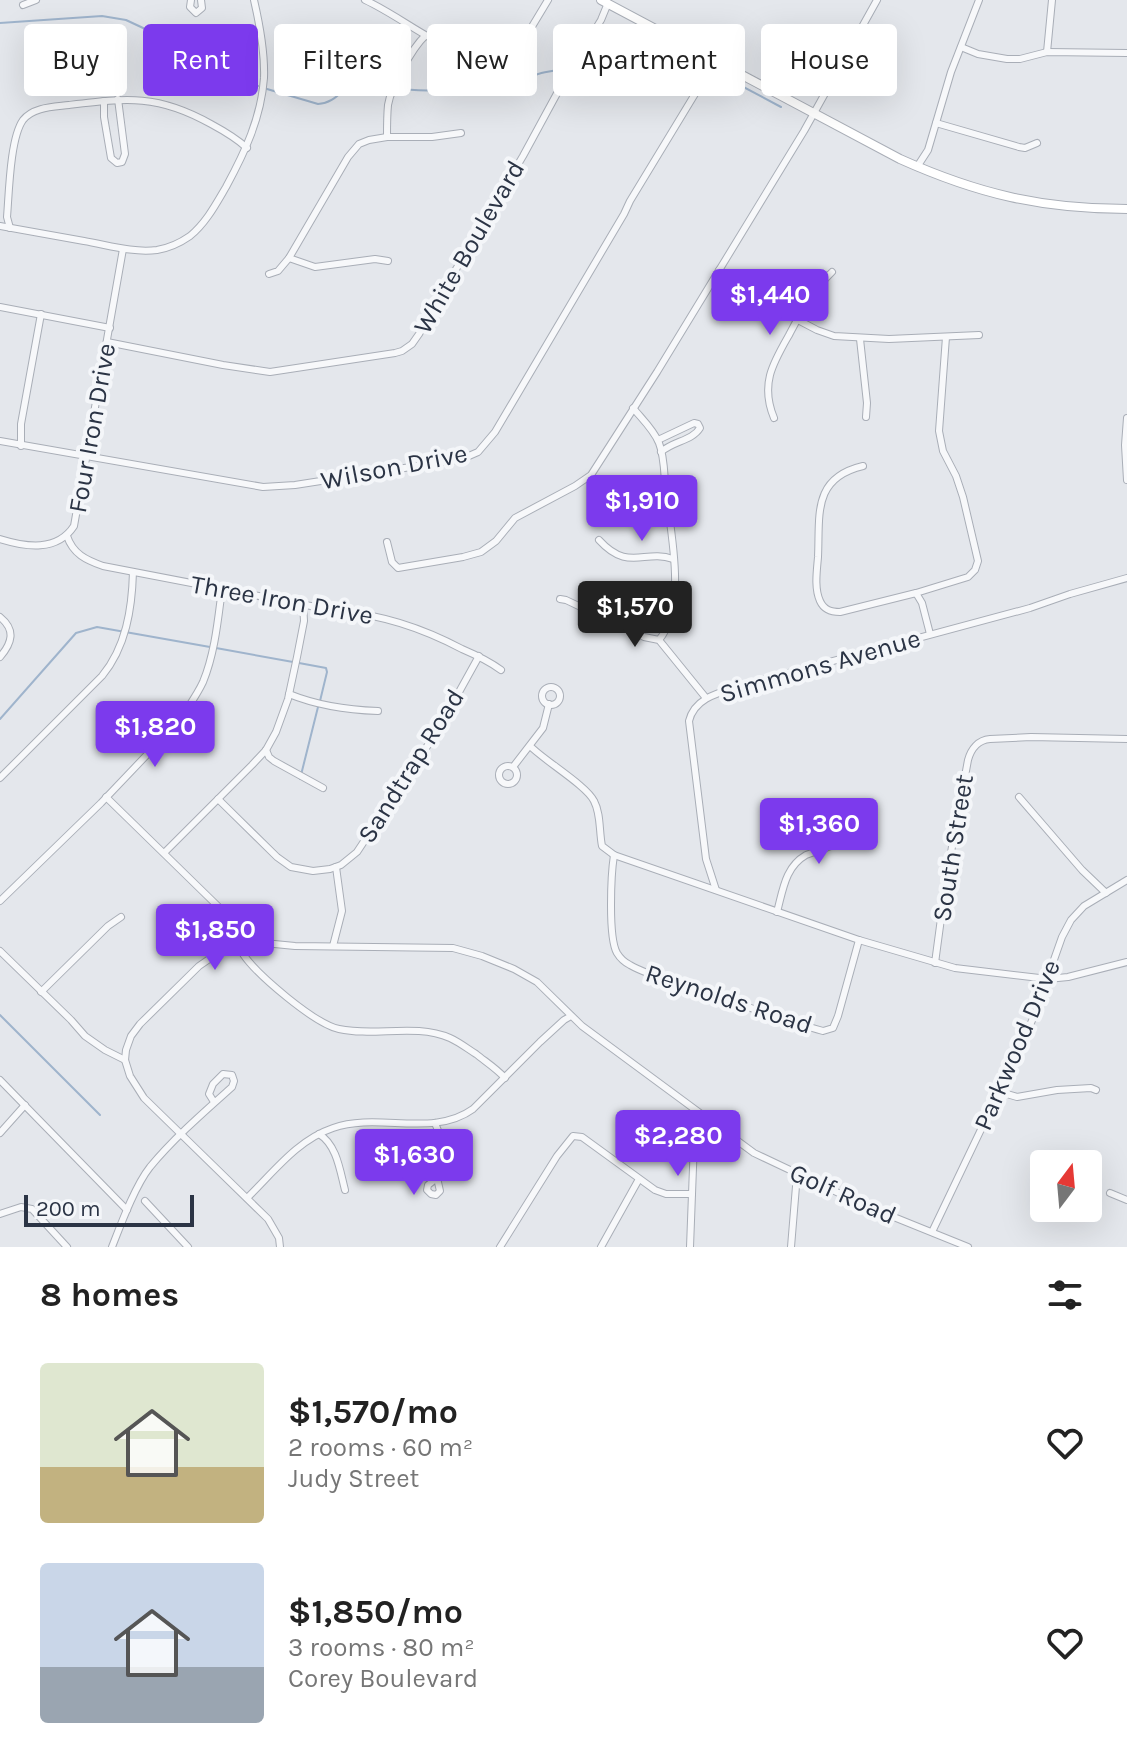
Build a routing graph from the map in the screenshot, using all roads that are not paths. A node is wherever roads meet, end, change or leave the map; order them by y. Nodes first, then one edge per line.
1 (36, 0) edge
2 (191, 0) edge
3 (201, 0) edge
4 (254, 0) edge
5 (365, 0) edge
6 (548, 0) edge
7 (877, 0) edge
8 (979, 0) edge
9 (1052, 0) edge
10 (605, 2) edge
11 (23, 5) dead end
12 (534, 24) edge
13 (646, 24) edge
14 (425, 36) joint
15 (961, 47) junction
16 (1047, 52) junction
17 (1127, 53) edge
18 (745, 77) edge
19 (694, 96) edge
20 (118, 99) junction
21 (104, 101) junction
22 (813, 112) junction
23 (936, 123) junction
24 (461, 133) dead end
25 (387, 137) junction
26 (1037, 143) dead end
27 (247, 148) junction
28 (917, 167) junction
29 (1127, 209) edge
30 (0, 226) edge
31 (10, 228) junction
32 (123, 249) junction
33 (289, 258) junction
34 (388, 261) dead end
35 (719, 270) junction
36 (832, 272) dead end
37 (269, 274) dead end
38 (0, 307) edge
39 (41, 314) junction
40 (797, 320) junction
41 (110, 328) junction
42 (979, 335) dead end
43 (946, 337) junction
44 (860, 339) junction
45 (107, 342) junction
46 (633, 408) junction
47 (866, 417) dead end
48 (774, 418) dead end
49 (1127, 418) edge
50 (658, 440) junction
51 (0, 441) edge
52 (21, 446) junction
53 (661, 452) junction
54 (87, 458) junction
55 (863, 466) dead end
56 (1127, 480) edge
57 (67, 536) junction
58 (0, 539) edge
59 (599, 540) dead end
60 (387, 542) dead end
61 (673, 559) junction
62 (133, 572) junction
63 (1127, 578) edge
64 (222, 589) junction
65 (916, 593) junction
66 (560, 599) dead end
67 (303, 604) junction
68 (0, 617) edge
69 (930, 634) junction
70 (659, 640) junction
71 (479, 656) junction
72 (0, 657) edge
73 (501, 670) dead end
74 (289, 694) junction
75 (706, 698) junction
76 (549, 704) dead end
77 (378, 711) dead end
78 (1127, 739) edge
79 (530, 746) junction
80 (266, 750) junction
81 (513, 767) dead end
82 (0, 778) edge
83 (323, 788) dead end
84 (106, 797) junction
85 (1019, 797) dead end
86 (218, 799) junction
87 (870, 832) dead end
88 (164, 853) junction
89 (614, 855) junction
90 (336, 867) junction
91 (1127, 880) edge
92 (716, 890) junction
93 (1106, 893) junction
94 (0, 901) edge
95 (777, 912) junction
96 (121, 917) dead end
97 (859, 940) junction
98 (238, 944) junction
99 (333, 946) junction
100 (0, 951) edge
101 (1127, 962) edge
102 (935, 963) junction
103 (1048, 979) junction
104 (41, 992) junction
105 (571, 1016) junction
106 (125, 1060) junction
107 (505, 1078) junction
108 (0, 1080) edge
109 (1096, 1090) dead end
110 (1000, 1092) junction
111 (214, 1102) junction
112 (25, 1105) junction
113 (699, 1113) junction
114 (435, 1123) junction
115 (0, 1133) edge
116 (319, 1134) junction
117 (182, 1135) junction
118 (797, 1174) junction
119 (437, 1178) dead end
120 (639, 1179) junction
121 (345, 1190) dead end
122 (1110, 1193) dead end
123 (692, 1194) junction
124 (247, 1198) junction
125 (1127, 1200) edge
126 (145, 1201) dead end
127 (127, 1210) junction
128 (0, 1214) edge
129 (932, 1232) junction
130 (67, 1247) edge
131 (112, 1247) edge
132 (188, 1247) edge
133 (280, 1247) edge
134 (500, 1247) edge
135 (601, 1247) edge
136 (690, 1247) edge
137 (791, 1247) edge
138 (968, 1247) edge

1 - 11 street
2 - 3 street
4 - 27 street
5 - 14 street
6 - 12 street
7 - 22 street
8 - 15 street
9 - 16 street
10 - 13 street
10 - 45 street, White Boulevard
14 - 25 street
15 - 16 street
15 - 23 street
16 - 17 street
18 - 22 street
19 - 54 street, Wilson Drive
20 - 21 street
20 - 21 street
20 - 27 street
21 - 31 street
22 - 28 street
22 - 35 street
23 - 26 street
23 - 28 street
24 - 25 street
25 - 33 street
27 - 32 street
28 - 29 street
30 - 31 street
31 - 32 street
32 - 41 street, Four Iron Drive
33 - 34 street
33 - 37 street
35 - 40 street
35 - 46 street
36 - 40 street
38 - 39 street
39 - 41 street
39 - 52 street
40 - 44 street
40 - 48 street
41 - 45 street, Four Iron Drive
42 - 43 street
43 - 44 street
43 - 65 street
44 - 47 street
45 - 54 street, Four Iron Drive
46 - 50 street
46 - 60 street
49 - 56 street
50 - 53 street
50 - 53 street
51 - 52 street, Wilson Drive
52 - 54 street, Wilson Drive
53 - 61 street
54 - 57 street, Four Iron Drive
55 - 65 street
57 - 58 street, Four Iron Drive
57 - 62 street, Three Iron Drive
59 - 61 street
61 - 70 street
62 - 64 street, Three Iron Drive
62 - 82 street
63 - 69 street, Simmons Avenue
64 - 67 street, Three Iron Drive
64 - 84 street
65 - 69 street
66 - 70 street
67 - 71 street, Three Iron Drive
67 - 74 street
68 - 72 street
69 - 75 street, Simmons Avenue
70 - 75 street
71 - 73 street, Three Iron Drive
71 - 90 street, Sandtrap Road
74 - 77 street
74 - 80 street
75 - 92 street, Simmons Avenue
76 - 79 street
78 - 102 street, South Street
79 - 81 street
79 - 89 street
80 - 83 street
80 - 86 street
84 - 88 street
84 - 94 street
85 - 93 street
86 - 88 street
86 - 90 street, Sandtrap Road
87 - 95 street
88 - 98 street
89 - 92 street
89 - 97 street, Reynolds Road
90 - 99 street
91 - 93 street, Parkwood Drive
92 - 95 street
93 - 103 street, Parkwood Drive
95 - 97 street
96 - 104 street
97 - 102 street
98 - 99 street, Golf Road
98 - 106 street
98 - 107 street
99 - 105 street, Golf Road
100 - 104 street
101 - 103 street
102 - 103 street
103 - 110 street, Parkwood Drive
104 - 106 street
105 - 107 street
105 - 113 street, Golf Road
106 - 117 street
107 - 114 street
108 - 112 street
109 - 110 street
110 - 129 street, Parkwood Drive
111 - 111 street
111 - 117 street
112 - 115 street
112 - 127 street
113 - 118 street, Golf Road
113 - 123 street
114 - 116 street
114 - 119 street
116 - 121 street
116 - 124 street
117 - 124 street
117 - 127 street
118 - 129 street, Golf Road
118 - 137 street
120 - 123 street
120 - 134 street
120 - 135 street
122 - 125 street
123 - 136 street
124 - 133 street
126 - 132 street
127 - 131 street
128 - 130 street
129 - 138 street, Golf Road

